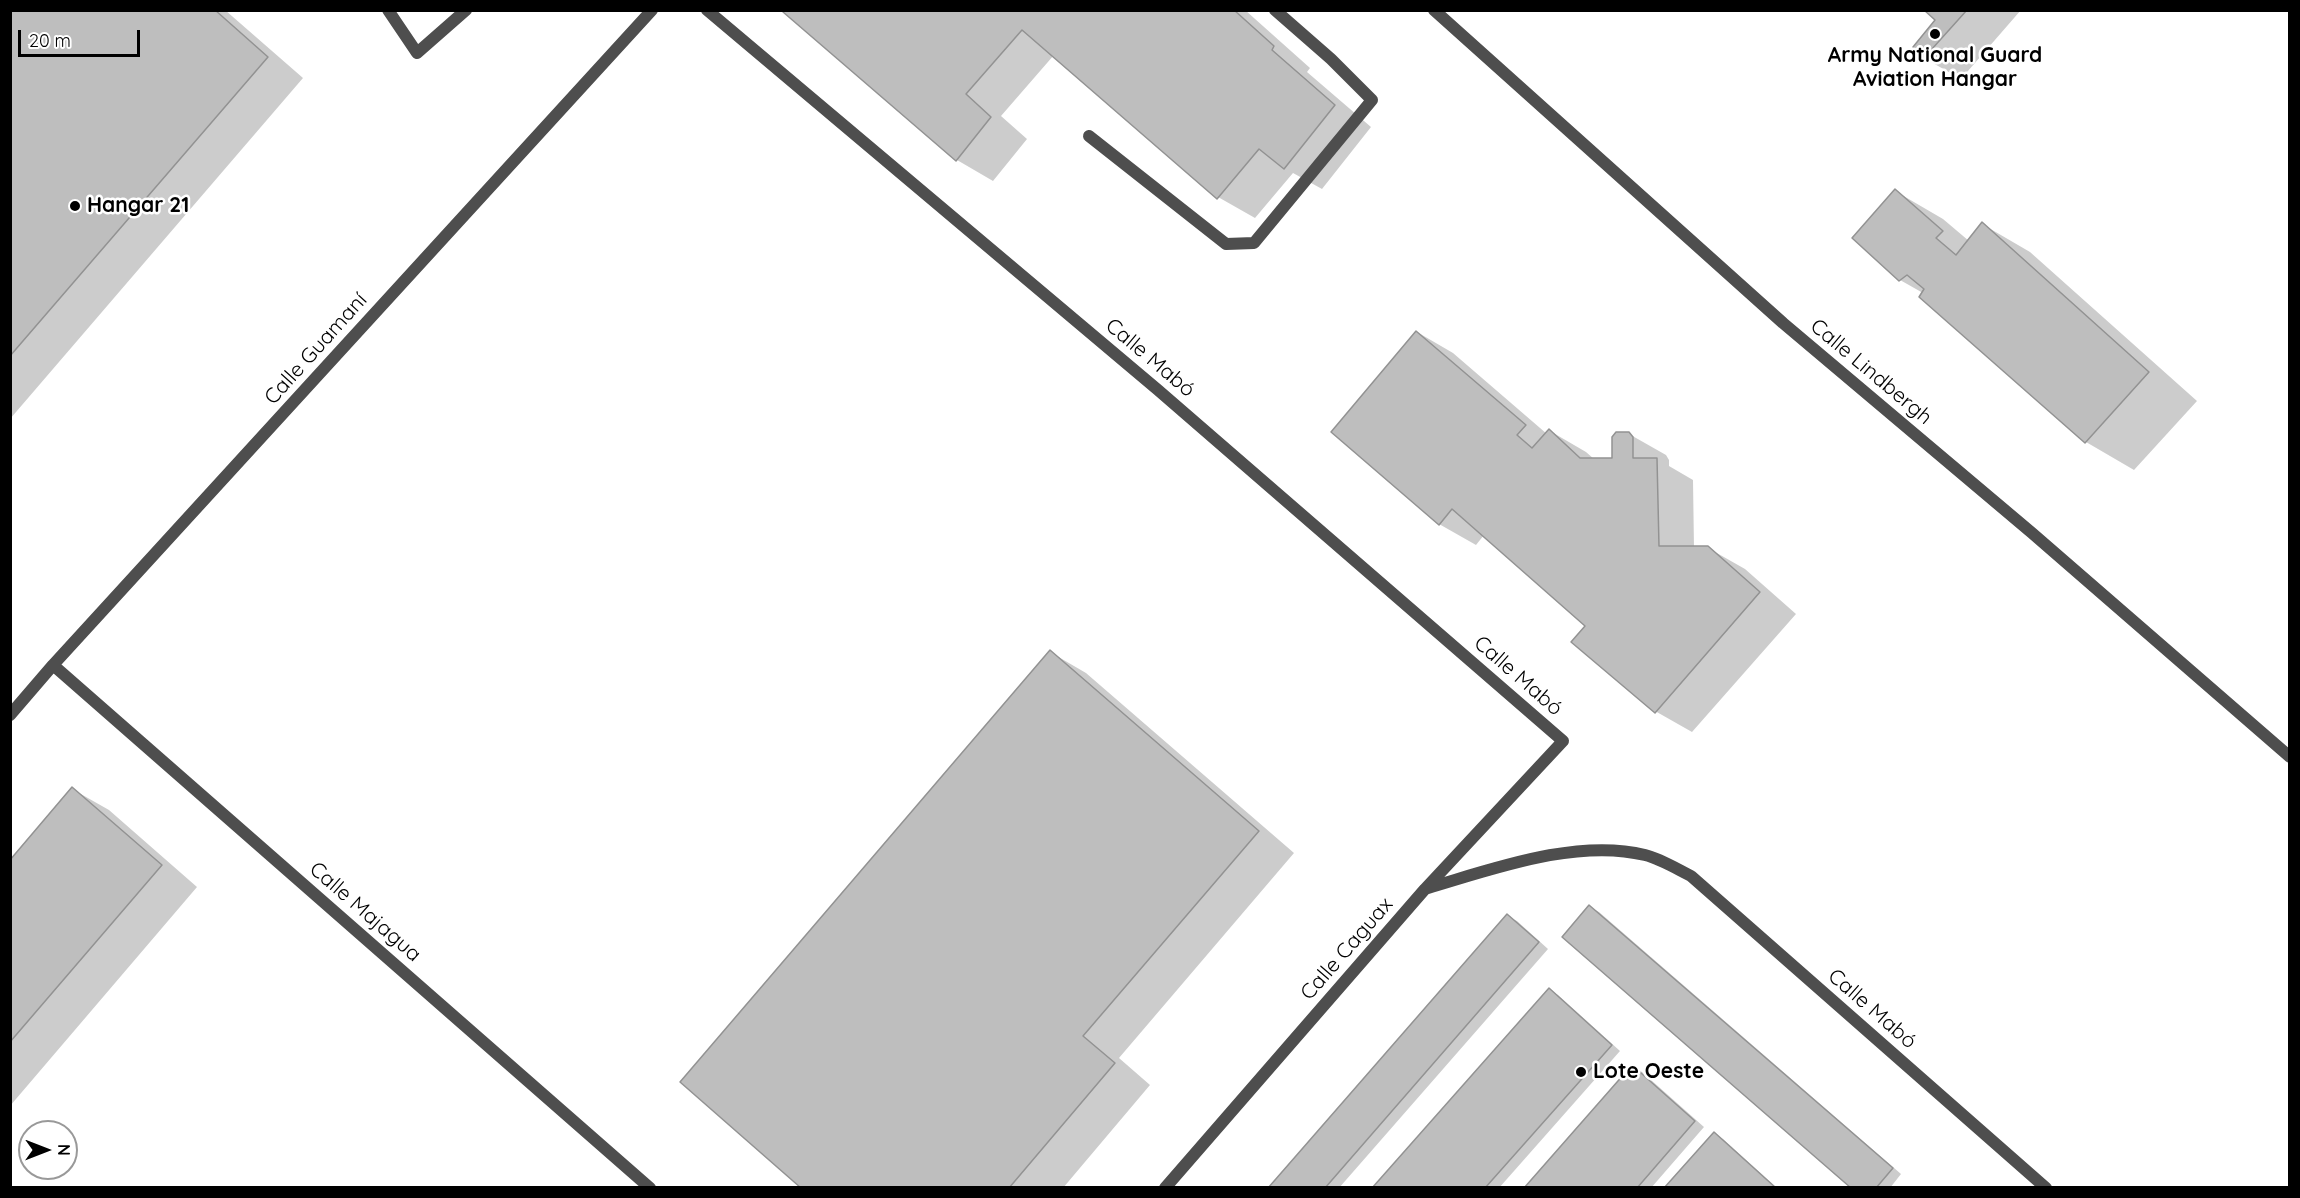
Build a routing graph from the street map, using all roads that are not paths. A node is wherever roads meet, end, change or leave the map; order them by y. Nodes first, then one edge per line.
1 (388, 10) edge
2 (466, 10) edge
3 (652, 10) edge
4 (707, 10) edge
5 (1275, 10) edge
6 (1434, 10) edge
7 (1089, 136) dead end
8 (53, 665) junction
9 (10, 715) edge
10 (1563, 741) joint
11 (2289, 757) edge
12 (1425, 889) junction
13 (650, 1188) edge
14 (1165, 1188) edge
15 (2046, 1188) edge

1 - 2 street
3 - 8 street, Calle Guamaní
4 - 10 street, Calle Mabó
5 - 7 street
6 - 11 street, Calle Lindbergh
8 - 9 street, Calle Guamaní
8 - 13 street, Calle Majagua
10 - 12 street, Calle Caguax
12 - 14 street, Calle Caguax
12 - 15 street, Calle Mabó

